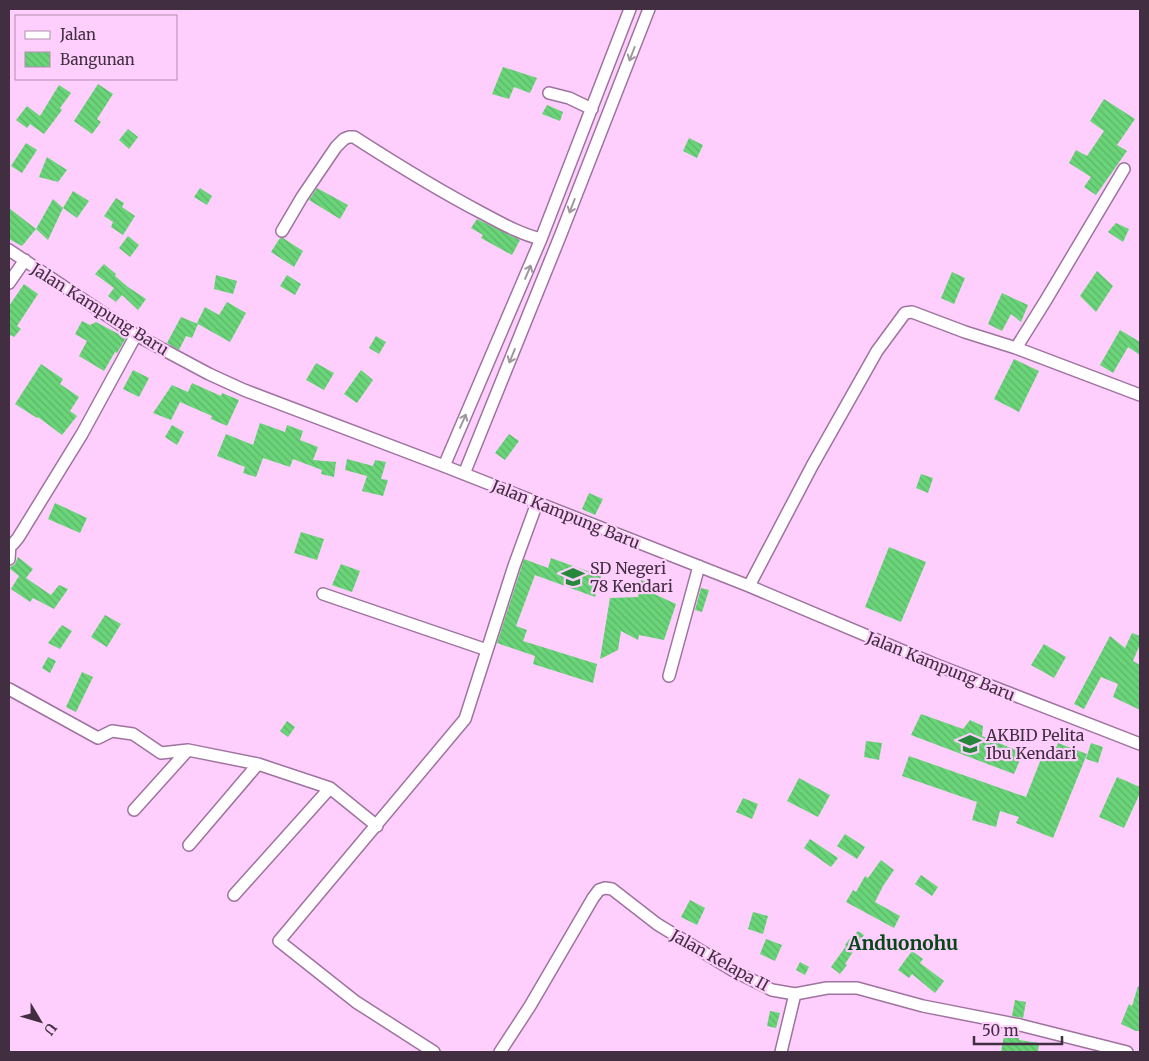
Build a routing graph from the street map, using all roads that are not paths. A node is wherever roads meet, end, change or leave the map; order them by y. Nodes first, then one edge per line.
1 (630, 9) edge
2 (649, 9) edge
3 (549, 93) dead end
4 (592, 110) junction
5 (1124, 169) dead end
6 (282, 231) dead end
7 (541, 239) junction
8 (9, 250) edge
9 (25, 260) junction
10 (9, 283) edge
11 (136, 335) junction
12 (1016, 348) junction
13 (1140, 395) edge
14 (444, 466) junction
15 (464, 474) junction
16 (537, 502) junction
17 (9, 545) edge
18 (9, 559) edge
19 (699, 566) junction
20 (749, 586) junction
21 (323, 594) dead end
22 (487, 650) junction
23 (669, 676) dead end
24 (9, 689) edge
25 (1140, 744) edge
26 (188, 750) junction
27 (258, 764) junction
28 (330, 788) junction
29 (134, 810) dead end
30 (377, 826) junction
31 (188, 845) dead end
32 (234, 895) dead end
33 (795, 994) junction
34 (434, 1052) edge
35 (500, 1052) edge
36 (781, 1052) edge
37 (1127, 1052) edge

1 - 4 street
2 -> 15 street
3 - 4 street
4 - 7 street
5 - 12 street
6 - 7 street
14 -> 7 street
8 - 9 street, Jalan Kampung Baru
9 - 10 street
9 - 11 street, Jalan Kampung Baru
11 - 14 street, Jalan Kampung Baru
11 - 17 street
12 - 13 street
12 - 20 street
14 - 15 street, Jalan Kampung Baru
15 - 16 street, Jalan Kampung Baru
16 - 19 street, Jalan Kampung Baru
16 - 22 street
17 - 18 street
19 - 20 street, Jalan Kampung Baru
19 - 23 street
20 - 25 street, Jalan Kampung Baru
21 - 22 street
22 - 30 street
24 - 26 street
26 - 27 street
26 - 29 street
27 - 28 street
27 - 31 street
28 - 30 street
28 - 32 street
30 - 34 street
33 - 35 street, Jalan Kelapa II
33 - 36 street
33 - 37 street, Jalan Kelapa II

